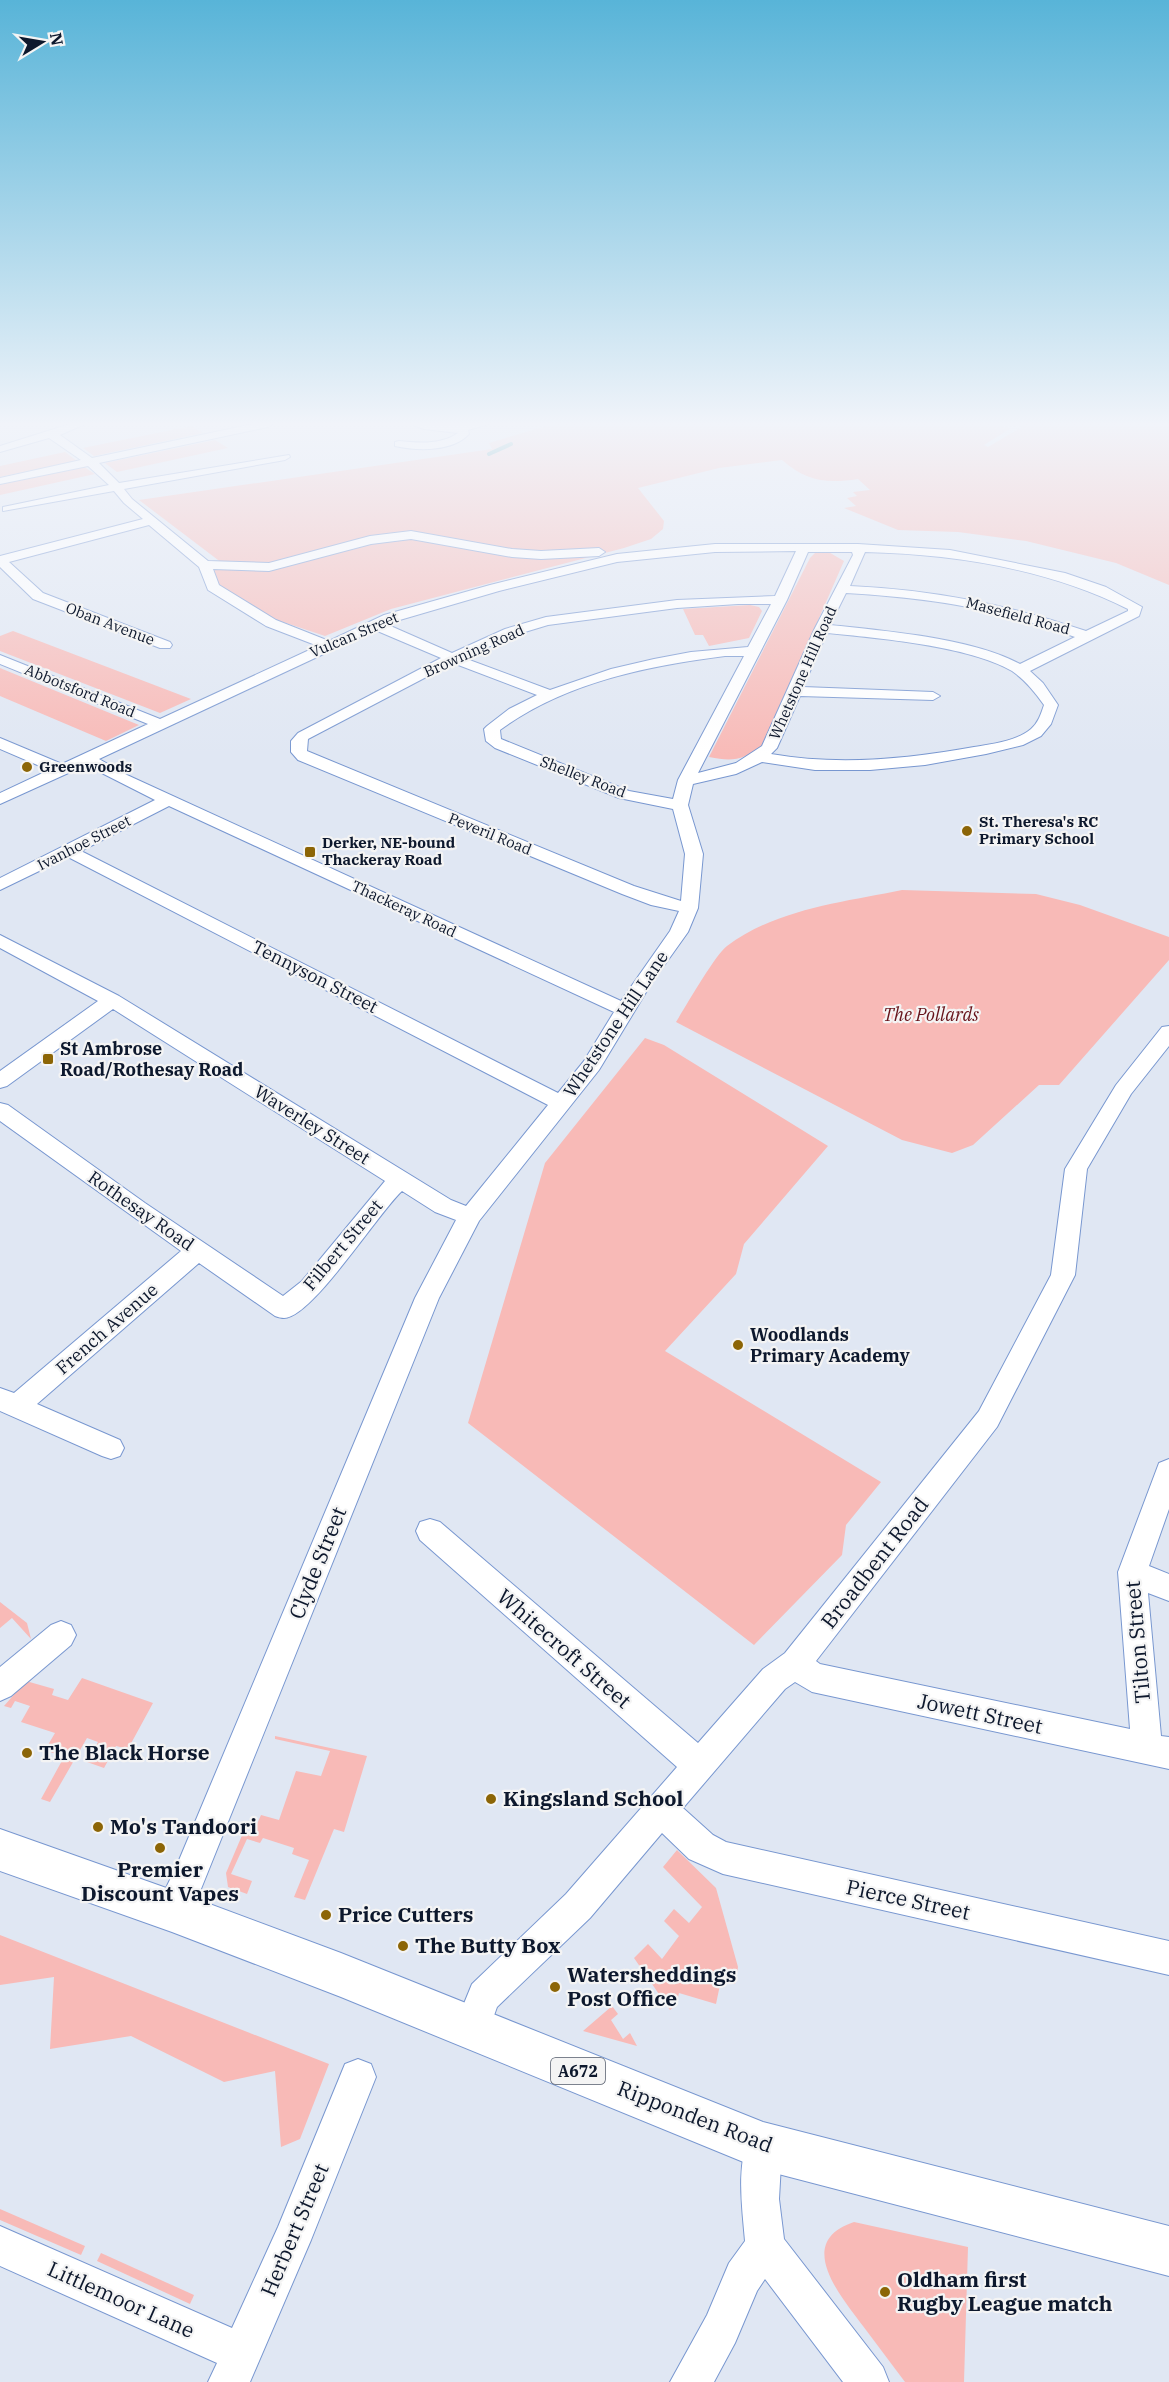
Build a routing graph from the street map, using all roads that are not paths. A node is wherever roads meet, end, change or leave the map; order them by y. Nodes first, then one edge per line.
1 (96, 535) edge
2 (168, 535) edge
3 (410, 535) edge
4 (412, 535) edge
5 (804, 548) junction
6 (858, 548) junction
7 (617, 558) junction
8 (0, 560) edge
9 (205, 564) junction
10 (841, 589) junction
11 (780, 600) junction
12 (374, 624) junction
13 (822, 628) junction
14 (1086, 636) junction
15 (165, 645) dead end
16 (328, 645) junction
17 (753, 651) junction
18 (452, 658) junction
19 (0, 659) edge
20 (1020, 670) junction
21 (795, 691) junction
22 (551, 695) junction
23 (933, 696) dead end
24 (160, 724) junction
25 (0, 742) edge
26 (298, 748) joint
27 (761, 757) junction
28 (86, 758) junction
29 (62, 770) junction
30 (686, 780) junction
31 (0, 799) edge
32 (168, 800) junction
33 (680, 805) junction
34 (69, 851) junction
35 (0, 885) edge
36 (689, 908) junction
37 (0, 941) edge
38 (112, 1000) junction
39 (624, 1010) junction
40 (1169, 1032) edge
41 (0, 1081) edge
42 (562, 1104) junction
43 (0, 1110) edge
44 (400, 1180) junction
45 (470, 1216) junction
46 (197, 1251) junction
47 (284, 1309) joint
48 (8, 1402) edge
49 (111, 1448) dead end
50 (1169, 1471) edge
51 (430, 1531) dead end
52 (1132, 1572) junction
53 (1169, 1588) edge
54 (61, 1635) dead end
55 (796, 1663) junction
56 (0, 1686) edge
57 (1158, 1750) edge
58 (699, 1765) junction
59 (663, 1811) junction
60 (0, 1850) edge
61 (172, 1911) junction
62 (1169, 1958) edge
63 (472, 2028) junction
64 (358, 2077) dead end
65 (763, 2146) junction
66 (0, 2246) edge
67 (765, 2246) junction
68 (1169, 2251) edge
69 (236, 2368) edge
70 (691, 2382) edge
71 (868, 2382) edge

1 - 8 street
2 - 9 street
3 - 9 street
4 - 7 street
5 - 6 street, Vulcan Street
5 - 7 street, Vulcan Street
5 - 11 street
6 - 10 street, Whetstone Hill Road
6 - 14 street, Vulcan Street
7 - 12 street, Vulcan Street
8 - 15 street, Oban Avenue
9 - 16 street
10 - 13 street, Whetstone Hill Road
10 - 14 street, Masefield Road
11 - 17 street
11 - 18 street, Browning Road
12 - 16 street, Vulcan Street
12 - 18 street
13 - 20 street
13 - 21 street, Whetstone Hill Road
14 - 20 street
16 - 24 street, Vulcan Street
17 - 22 street
17 - 30 street
18 - 22 street
18 - 26 street, Browning Road
19 - 24 street, Abbotsford Road
20 - 27 street
21 - 23 street
21 - 27 street, Whetstone Hill Road
22 - 33 street, Shelley Road
24 - 28 street, Vulcan Street
25 - 29 street
26 - 36 street, Peveril Road
27 - 30 street, Whetstone Hill Road
28 - 29 street, Vulcan Street
28 - 32 street, Thackeray Road
29 - 31 street, Vulcan Street
30 - 33 street
32 - 34 street, Ivanhoe Street
32 - 39 street, Thackeray Road
33 - 36 street, Whetstone Hill Lane
34 - 35 street, Ivanhoe Street
34 - 42 street, Tennyson Street
36 - 39 street, Whetstone Hill Lane
37 - 38 street, Waverley Street
38 - 41 street
38 - 44 street, Waverley Street
39 - 42 street, Whetstone Hill Lane
40 - 55 street, Broadbent Road
42 - 45 street, Whetstone Hill Lane
43 - 46 street, Rothesay Road
44 - 45 street, Waverley Street
44 - 47 street, Filbert Street
45 - 61 street, Clyde Street
46 - 47 street, Rothesay Road
46 - 48 street, French Avenue
48 - 49 street
50 - 52 street, Tilton Street
51 - 58 street, Whitecroft Street
52 - 53 street
52 - 57 street, Tilton Street
54 - 56 street
55 - 57 street, Jowett Street
55 - 58 street, Broadbent Road
58 - 59 street, Broadbent Road
59 - 62 street, Pierce Street
59 - 63 street, Broadbent Road
60 - 61 main road, Ripponden Road / A672
61 - 63 main road, Ripponden Road / A672
63 - 65 main road, Ripponden Road / A672
64 - 69 street, Herbert Street
65 - 67 street
65 - 68 main road, Ripponden Road / A672
66 - 69 street, Littlemoor Lane
67 - 70 street
67 - 71 street

